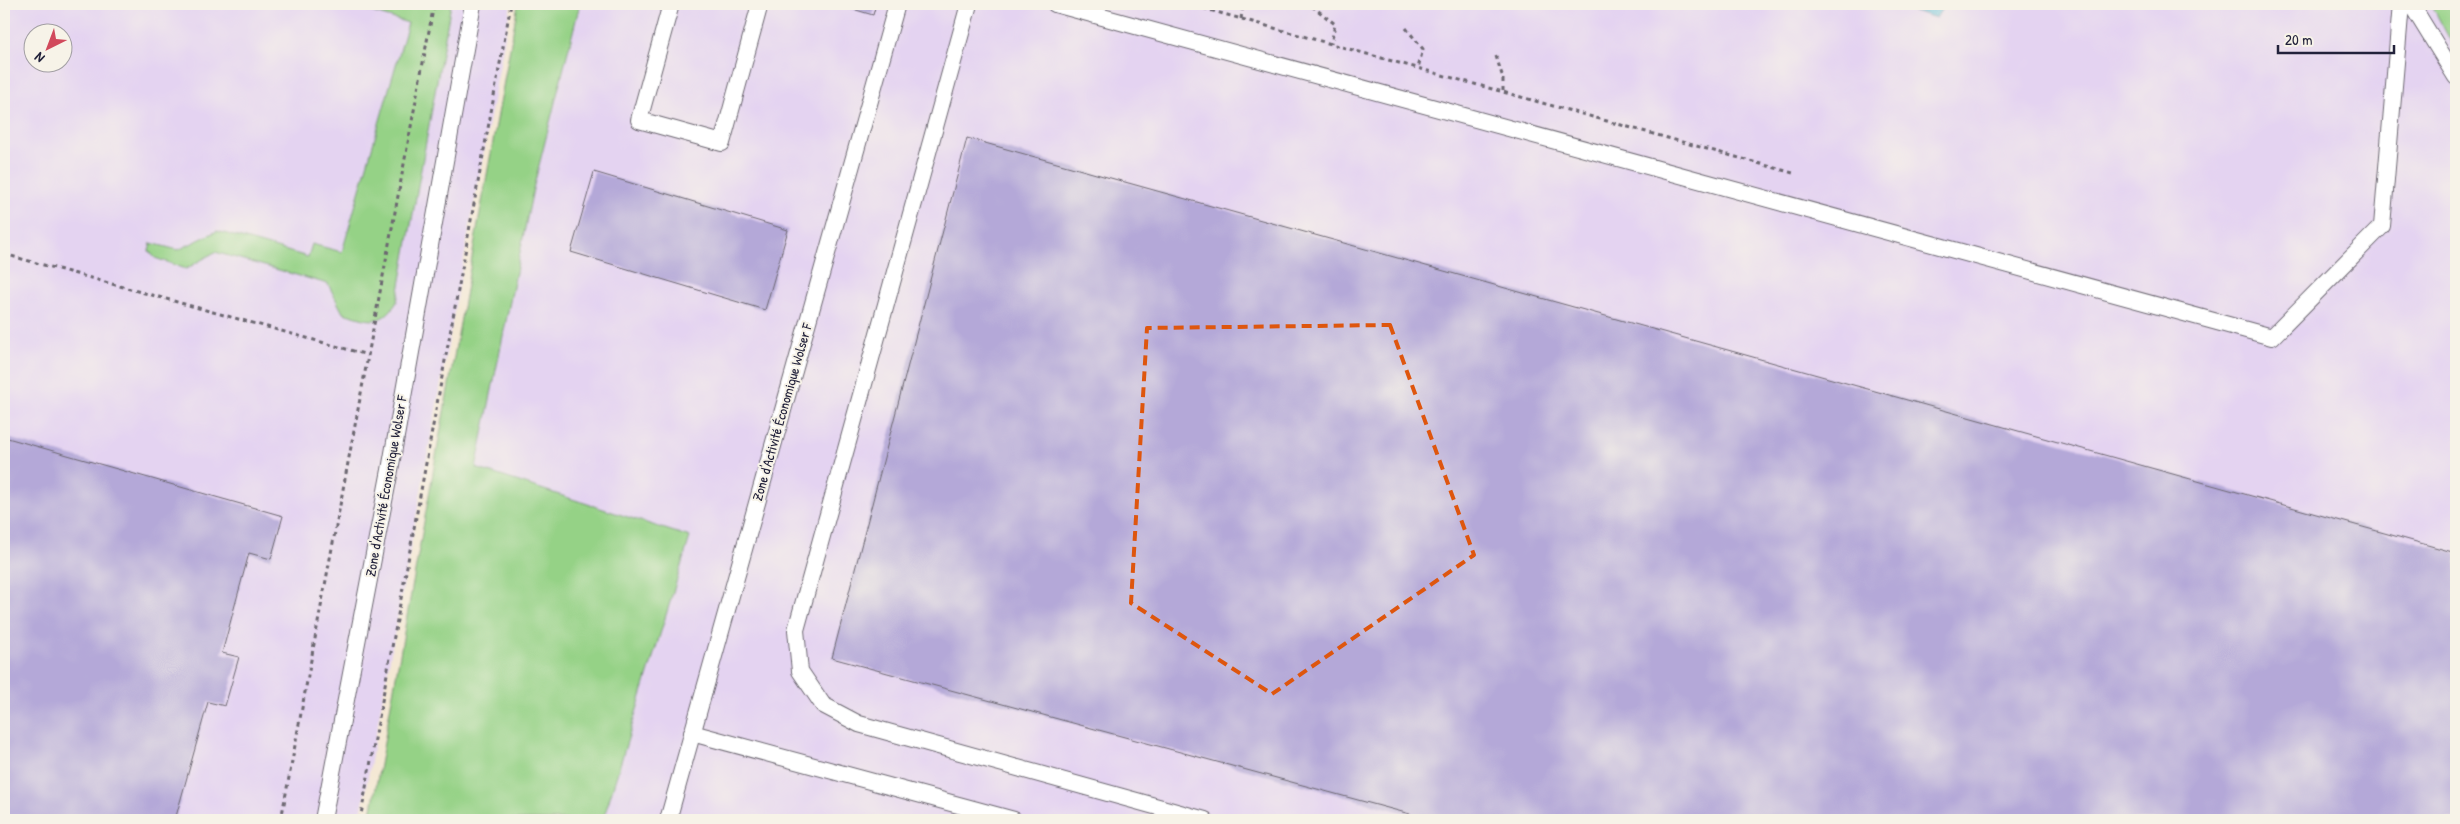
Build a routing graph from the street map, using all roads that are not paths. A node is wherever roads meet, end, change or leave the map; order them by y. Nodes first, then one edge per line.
1 (473, 4) edge
2 (671, 4) edge
3 (760, 4) edge
4 (897, 4) edge
5 (969, 4) edge
6 (1054, 4) edge
7 (2400, 4) edge
8 (2411, 4) edge
9 (2456, 77) edge
10 (692, 733) junction
11 (323, 820) edge
12 (668, 820) edge
13 (1014, 820) edge
14 (1205, 820) edge

1 - 11 lane, Zone d'Activité Économique Wolser F
2 - 3 lane
4 - 10 lane, Zone d'Activité Économique Wolser F
5 - 14 lane
6 - 7 lane
8 - 9 lane
10 - 12 lane, Zone d'Activité Économique Wolser F
10 - 13 lane

